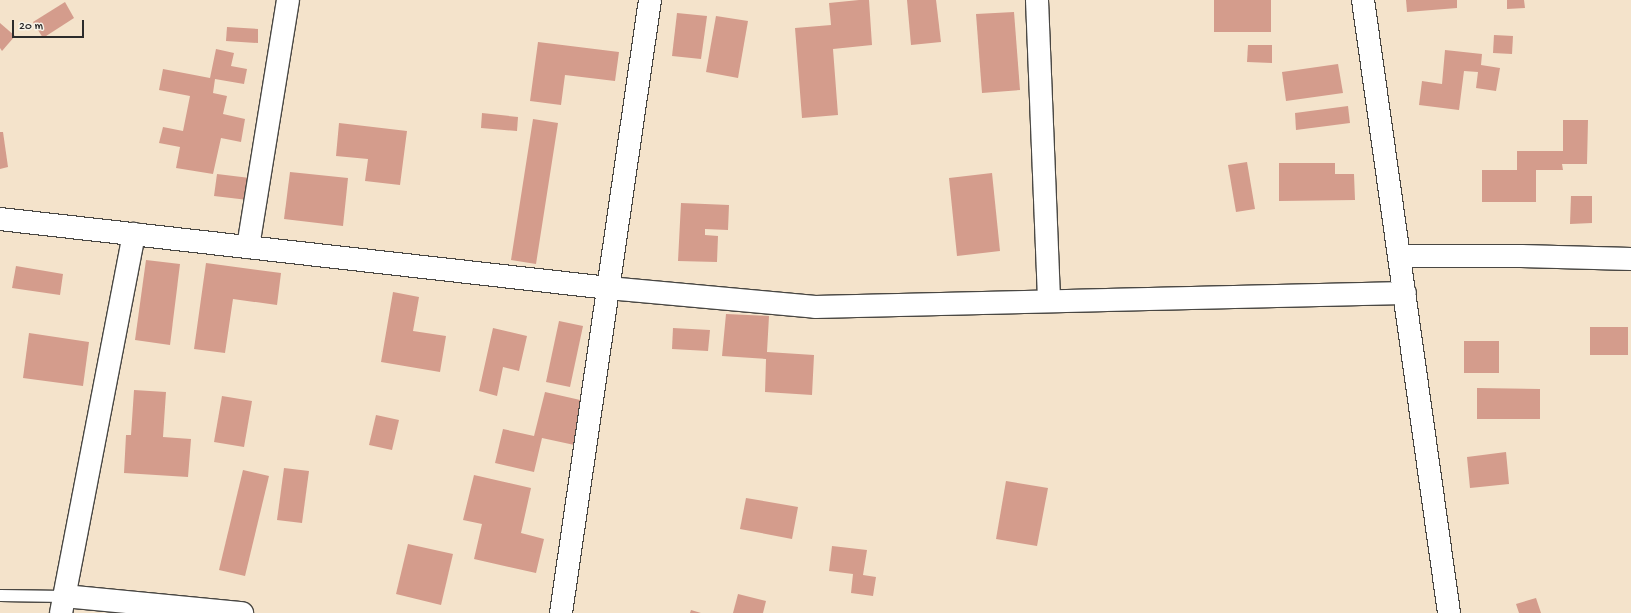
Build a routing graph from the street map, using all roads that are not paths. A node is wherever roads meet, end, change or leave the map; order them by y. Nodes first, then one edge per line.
1 (288, 0) edge
2 (650, 0) edge
3 (1037, 0) edge
4 (1363, 0) edge
5 (0, 219) edge
6 (134, 234) junction
7 (248, 247) junction
8 (1400, 256) junction
9 (1631, 259) edge
10 (608, 288) junction
11 (1405, 293) junction
12 (1049, 301) junction
13 (0, 595) edge
14 (63, 604) edge
15 (242, 613) edge
16 (561, 613) edge
17 (1449, 613) edge

1 - 7 street
2 - 10 street
3 - 12 street
4 - 8 street
5 - 6 street
6 - 7 street
6 - 14 street
7 - 10 street
8 - 9 street
8 - 11 street
10 - 12 street
10 - 16 street
11 - 12 street
11 - 17 street
13 - 14 lane
14 - 15 street

